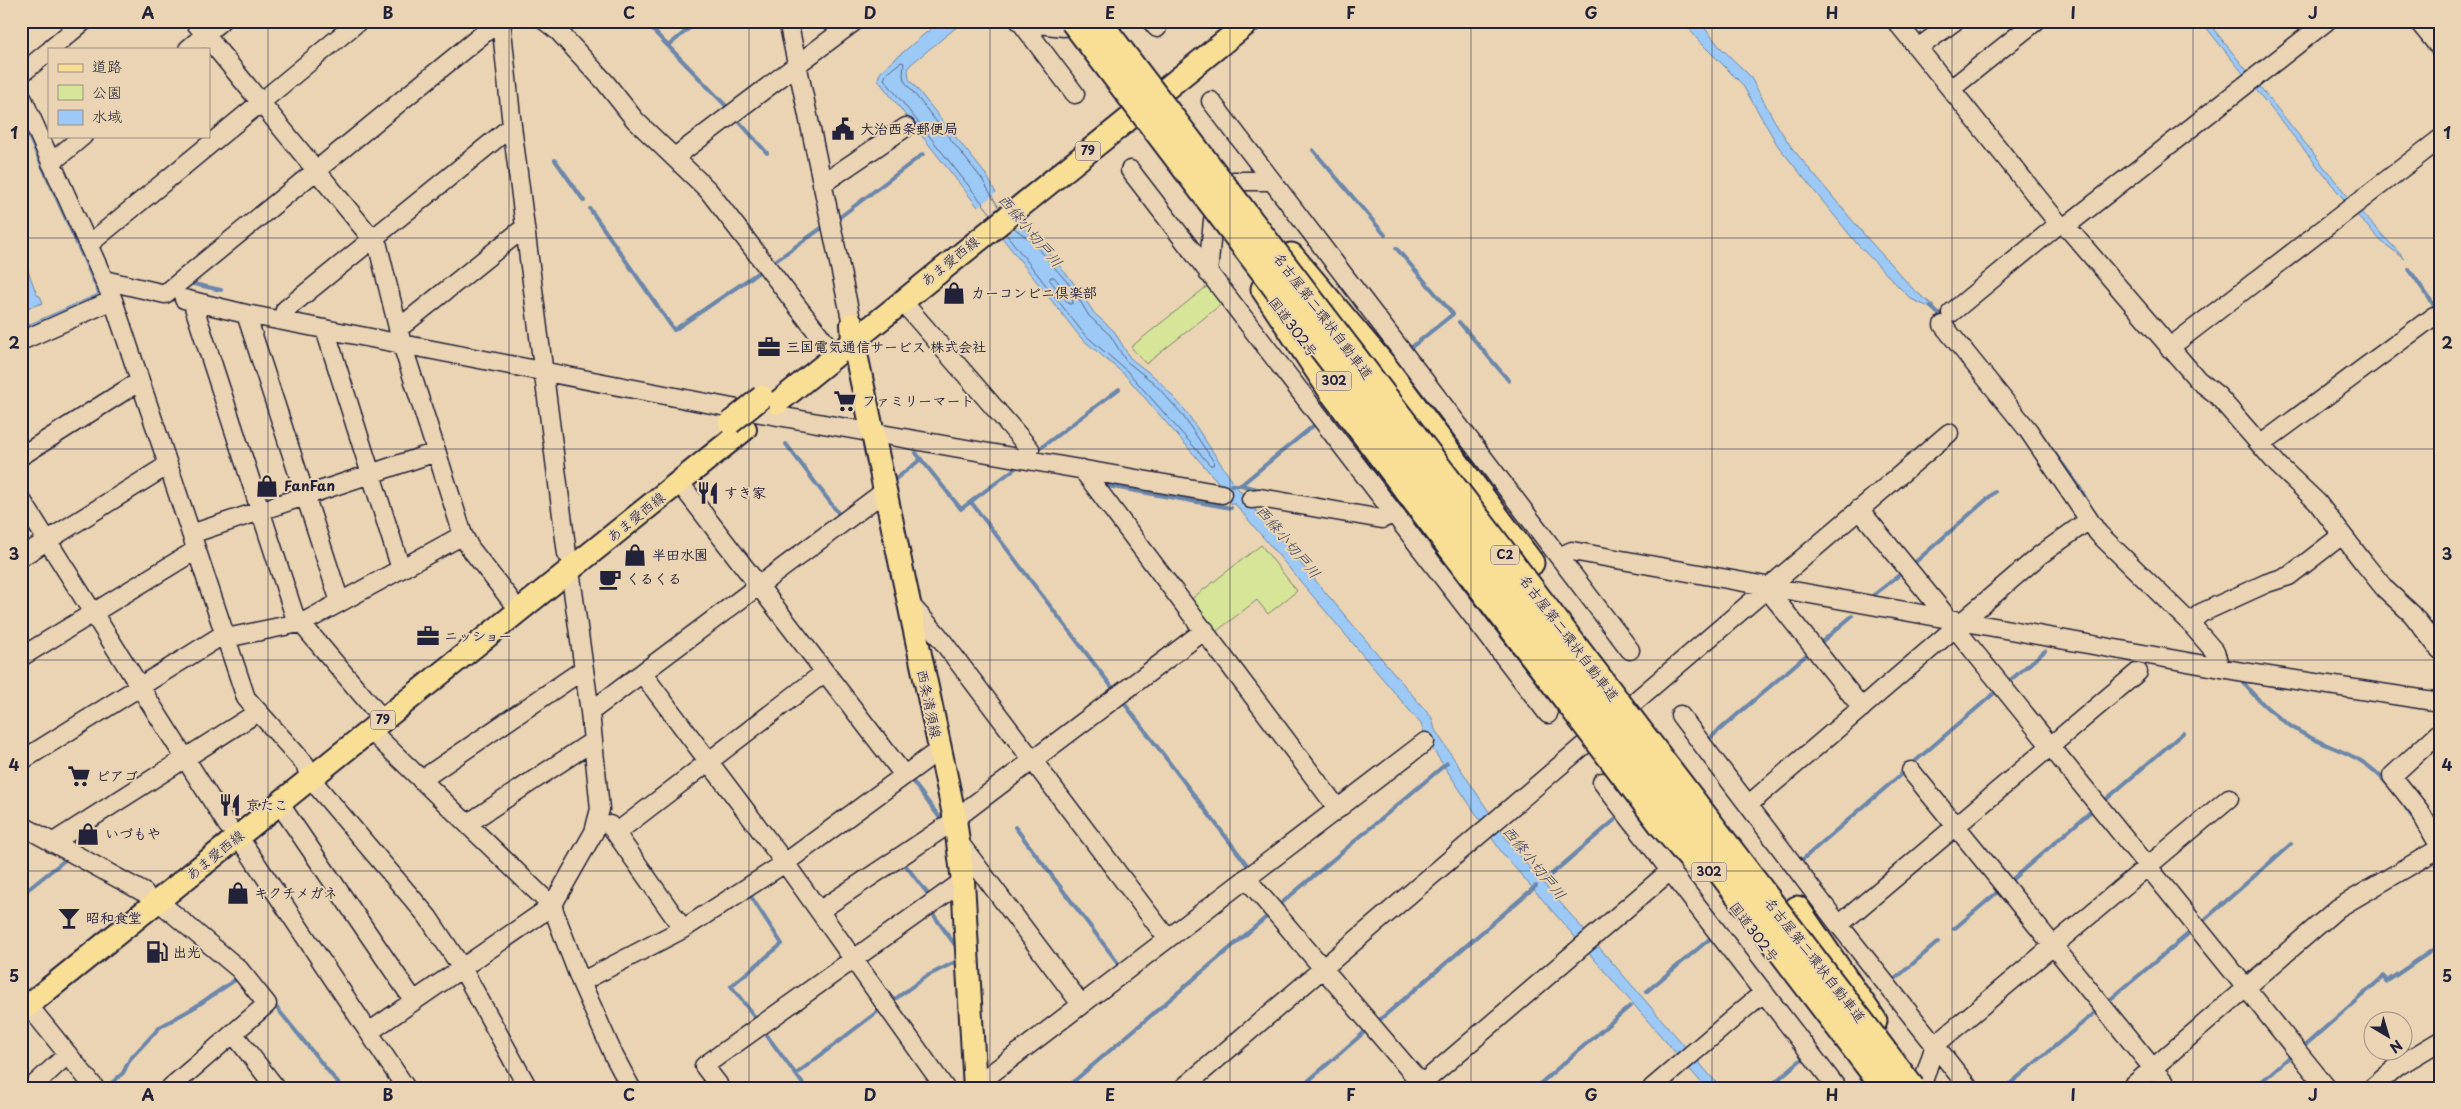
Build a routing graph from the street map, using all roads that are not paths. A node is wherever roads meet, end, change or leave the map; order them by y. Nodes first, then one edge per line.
1 (84, 21) edge
2 (221, 21) edge
3 (359, 21) edge
4 (500, 21) edge
5 (546, 21) edge
6 (788, 21) edge
7 (855, 21) edge
8 (1098, 21) edge
9 (1111, 21) edge
10 (1229, 21) edge
11 (1250, 21) edge
12 (1896, 21) edge
13 (1954, 21) edge
14 (2036, 21) edge
15 (2328, 21) edge
16 (2418, 21) edge
17 (1020, 22) edge
18 (1064, 23) edge
19 (199, 28) edge
20 (52, 48) edge
21 (189, 48) edge
22 (1918, 48) junction
23 (2440, 48) edge
24 (48, 52) edge
25 (797, 64) junction
26 (21, 74) edge
27 (1160, 84) junction
28 (1951, 89) junction
29 (1075, 94) dead end
30 (21, 95) edge
31 (1211, 101) dead end
32 (261, 102) junction
33 (1128, 110) junction
34 (512, 126) junction
35 (906, 127) dead end
36 (81, 138) edge
37 (2440, 139) edge
38 (674, 157) junction
39 (52, 162) junction
40 (317, 170) junction
41 (1130, 170) dead end
42 (1233, 181) junction
43 (1272, 181) junction
44 (822, 184) junction
45 (1213, 220) junction
46 (989, 222) junction
47 (2063, 225) junction
48 (525, 228) junction
49 (373, 238) junction
50 (88, 245) junction
51 (1290, 256) junction
52 (1208, 273) junction
53 (104, 280) junction
54 (1259, 281) junction
55 (165, 294) junction
56 (113, 300) junction
57 (192, 300) junction
58 (902, 301) junction
59 (246, 314) junction
60 (2434, 316) dead end
61 (283, 321) junction
62 (325, 329) junction
63 (853, 332) junction
64 (400, 337) junction
65 (21, 341) edge
66 (827, 345) junction
67 (2168, 348) junction
68 (543, 371) junction
69 (140, 381) junction
70 (769, 400) junction
71 (737, 426) junction
72 (1949, 432) dead end
73 (874, 433) junction
74 (2260, 445) junction
75 (436, 452) junction
76 (21, 456) edge
77 (1027, 459) junction
78 (168, 465) junction
79 (1082, 469) junction
80 (370, 474) junction
81 (679, 482) junction
82 (885, 491) junction
83 (1222, 494) dead end
84 (305, 496) junction
85 (21, 499) edge
86 (1251, 499) dead end
87 (1859, 510) junction
88 (260, 511) junction
89 (1392, 514) junction
90 (2082, 525) dead end
91 (1538, 530) junction
92 (463, 534) junction
93 (2342, 534) junction
94 (48, 541) junction
95 (194, 542) junction
96 (21, 557) edge
97 (1559, 557) junction
98 (569, 562) junction
99 (401, 569) junction
100 (760, 586) junction
101 (1765, 589) junction
102 (510, 599) junction
103 (908, 601) junction
104 (340, 602) junction
105 (93, 613) junction
106 (1524, 615) junction
107 (1942, 617) junction
108 (2193, 620) junction
109 (299, 623) junction
110 (1960, 625) junction
111 (1205, 630) junction
112 (225, 636) junction
113 (1491, 641) junction
114 (1539, 647) junction
115 (1630, 650) dead end
116 (2440, 650) edge
117 (21, 657) edge
118 (584, 669) junction
119 (2229, 670) junction
120 (825, 672) junction
121 (2138, 672) dead end
122 (642, 673) junction
123 (140, 686) junction
124 (2440, 702) edge
125 (1862, 708) junction
126 (258, 712) junction
127 (590, 712) junction
128 (1548, 714) dead end
129 (1680, 715) dead end
130 (372, 720) junction
131 (1601, 728) junction
132 (2440, 732) edge
133 (593, 741) junction
134 (1425, 742) dead end
135 (2050, 746) junction
136 (939, 750) junction
137 (185, 758) junction
138 (1032, 759) junction
139 (21, 761) edge
140 (709, 761) junction
141 (308, 771) junction
142 (1911, 771) dead end
143 (904, 775) junction
144 (421, 780) junction
145 (1602, 782) dead end
146 (2229, 798) dead end
147 (279, 803) junction
148 (1748, 805) junction
149 (1338, 809) junction
150 (599, 810) junction
151 (467, 824) junction
152 (956, 826) junction
153 (1956, 826) junction
154 (233, 831) junction
155 (24, 832) edge
156 (616, 833) junction
157 (52, 843) junction
158 (1691, 848) junction
159 (2436, 850) edge
160 (1656, 852) junction
161 (785, 863) junction
162 (2148, 866) junction
163 (1671, 870) junction
164 (1246, 878) junction
165 (963, 881) junction
166 (152, 897) junction
167 (552, 906) junction
168 (819, 911) junction
169 (1839, 925) junction
170 (683, 929) junction
171 (1167, 938) junction
172 (2054, 946) junction
173 (854, 960) junction
174 (462, 968) junction
175 (1323, 969) junction
176 (582, 982) junction
177 (2248, 988) junction
178 (1764, 992) junction
179 (414, 1001) junction
180 (24, 1003) edge
181 (1081, 1004) junction
182 (369, 1032) junction
183 (233, 1034) junction
184 (2440, 1041) edge
185 (1852, 1044) junction
186 (1935, 1045) junction
187 (68, 1054) junction
188 (2153, 1068) junction
189 (972, 1085) edge
190 (717, 1086) edge
191 (1421, 1086) edge
192 (31, 1088) edge
193 (95, 1088) edge
194 (170, 1088) edge
195 (276, 1088) edge
196 (406, 1088) edge
197 (528, 1088) edge
198 (631, 1088) edge
199 (945, 1088) edge
200 (1183, 1088) edge
201 (1652, 1088) edge
202 (1837, 1088) edge
203 (1872, 1088) edge
204 (1886, 1088) edge
205 (1912, 1088) edge
206 (1921, 1088) edge
207 (1969, 1088) edge
208 (2130, 1088) edge
209 (2169, 1088) edge
210 (2326, 1088) edge
211 (2372, 1088) edge

1 - 20 street
2 - 19 street
3 - 32 street
4 - 34 street
4 - 40 street
5 - 38 street
6 - 25 street
7 - 25 street
8 - 205 highway, 名古屋第二環状自動車道 / C2, bridge
9 - 27 highway, 国道302号 / 302
10 - 27 main road, あま愛西線 / 79
11 - 27 main road, あま愛西線 / 79
12 - 22 street
13 - 22 street
14 - 28 street
15 - 47 street
16 - 23 street
17 - 18 street
17 - 29 street
18 - 33 highway, 国道302号 / 302
18 - 185 highway, 名古屋第二環状自動車道 / C2, bridge
19 - 21 street
19 - 32 street
22 - 28 street
24 - 26 street
25 - 38 street
25 - 44 street
27 - 33 main road, あま愛西線 / 79
27 - 42 highway, 国道302号 / 302
28 - 47 street
30 - 39 street
31 - 43 street
32 - 40 street
32 - 50 street
33 - 45 highway, 国道302号 / 302
33 - 46 main road, あま愛西線 / 79
34 - 48 street
34 - 49 street
35 - 44 street
36 - 39 street
37 - 67 street
38 - 66 street
39 - 50 street
40 - 49 street
40 - 55 street
41 - 52 street
42 - 43 street
42 - 51 highway, 国道302号 / 302
43 - 91 street
44 - 63 street
45 - 52 street
45 - 54 highway, 国道302号 / 302
46 - 58 main road, あま愛西線 / 79
46 - 63 main road, あま愛西線 / 79
47 - 67 street
47 - 108 street
48 - 64 street
48 - 68 street
49 - 61 street
49 - 64 street
50 - 53 street
51 - 106 highway, 国道302号 / 302
51 - 206 highway
52 - 89 street
53 - 55 street
53 - 56 street
54 - 114 highway, 国道302号 / 302
54 - 185 highway, bridge
55 - 57 street
56 - 65 street
56 - 69 street
57 - 59 street
57 - 88 street
58 - 63 main road, あま愛西線 / 79
58 - 77 street
59 - 61 street
59 - 84 street
60 - 74 street
61 - 62 street
62 - 64 street
62 - 80 street
63 - 66 main road, あま愛西線 / 79
63 - 70 main road, あま愛西線 / 79
63 - 73 main road, 西条清須線
64 - 68 street
64 - 75 street
66 - 70 main road, あま愛西線 / 79
67 - 74 street
68 - 73 street
68 - 98 street
69 - 76 street
69 - 78 street
70 - 71 main road, あま愛西線 / 79
71 - 81 main road, あま愛西線 / 79
71 - 98 main road, あま愛西線 / 79
72 - 87 street
73 - 77 street
73 - 82 main road, 西条清須線
74 - 93 street
75 - 80 street
75 - 92 street
77 - 79 street
78 - 94 street
78 - 95 street
79 - 83 street
79 - 111 street
80 - 84 street
80 - 99 street
81 - 98 main road, あま愛西線 / 79
81 - 100 street
82 - 100 street
82 - 103 main road, 西条清須線
84 - 88 street
84 - 104 street
85 - 94 street
86 - 89 street
87 - 101 street
87 - 107 street
88 - 95 street
88 - 109 street
89 - 113 street
90 - 110 street
91 - 97 street
91 - 106 street
92 - 99 street
92 - 102 street
93 - 108 street
93 - 116 street
94 - 96 street
94 - 105 street
95 - 105 street
95 - 112 street
97 - 101 street
97 - 115 street
98 - 102 main road, あま愛西線 / 79
98 - 118 street
98 - 130 main road, あま愛西線 / 79
99 - 104 street
100 - 120 street
100 - 122 street
101 - 107 street
101 - 125 street
101 - 131 street
102 - 130 main road, あま愛西線 / 79
103 - 136 main road, 西条清須線
103 - 138 street
104 - 109 street
105 - 117 street
105 - 123 street
106 - 114 highway, 国道302号 / 302
107 - 110 street
108 - 119 street
109 - 112 street
109 - 130 street
110 - 119 street
110 - 125 street
110 - 135 street
111 - 138 street
111 - 149 street
112 - 123 street
112 - 126 street
113 - 114 street
113 - 128 street
114 - 131 highway, 国道302号 / 302
118 - 127 street
118 - 144 street
119 - 124 street
120 - 140 street
120 - 143 street
121 - 135 street
122 - 127 street
122 - 140 street
123 - 137 street
123 - 139 street
125 - 148 street
126 - 137 street
126 - 141 street
127 - 133 street
129 - 148 street
130 - 141 main road, あま愛西線 / 79
130 - 144 street
131 - 158 highway, 国道302号 / 302
131 - 175 street
132 - 159 street
133 - 150 street
133 - 151 street
134 - 149 street
135 - 153 street
135 - 162 street
136 - 143 street
136 - 152 main road, 西条清須線
137 - 154 street
137 - 157 street
138 - 152 street
138 - 171 street
140 - 156 street
140 - 161 street
141 - 147 main road, あま愛西線 / 79
141 - 154 main road, あま愛西線 / 79
141 - 174 street
142 - 153 street
143 - 161 street
144 - 151 street
145 - 160 street
146 - 162 street
147 - 154 main road, あま愛西線 / 79
147 - 179 street
148 - 169 street
149 - 164 street
150 - 156 street
150 - 167 street
151 - 167 street
152 - 165 main road, 西条清須線
152 - 168 street
152 - 181 street
153 - 169 street
153 - 172 street
154 - 166 main road, あま愛西線 / 79
154 - 182 street
155 - 157 street
156 - 170 street
157 - 166 street
158 - 160 street
158 - 203 highway, 国道302号 / 302
159 - 177 street
160 - 163 street
161 - 168 street
161 - 170 street
162 - 172 street
162 - 177 street
163 - 178 street
163 - 191 street
164 - 171 street
164 - 175 street
165 - 173 street
165 - 189 main road, 西条清須線
166 - 180 main road, あま愛西線 / 79
166 - 183 street
167 - 174 street
167 - 176 street
168 - 173 street
169 - 186 street
170 - 176 street
171 - 181 street
172 - 186 street
172 - 188 street
173 - 190 street
173 - 199 street
174 - 179 street
174 - 197 street
175 - 191 street
175 - 200 street
176 - 198 street
177 - 188 street
177 - 210 street
178 - 201 street
178 - 202 street
179 - 182 street
180 - 187 street
181 - 189 street
182 - 196 street
183 - 194 street
183 - 195 street
184 - 211 street
185 - 204 highway, 名古屋第二環状自動車道 / C2, bridge
186 - 206 street
186 - 207 street
187 - 192 street
187 - 193 street
188 - 208 street
188 - 209 street

